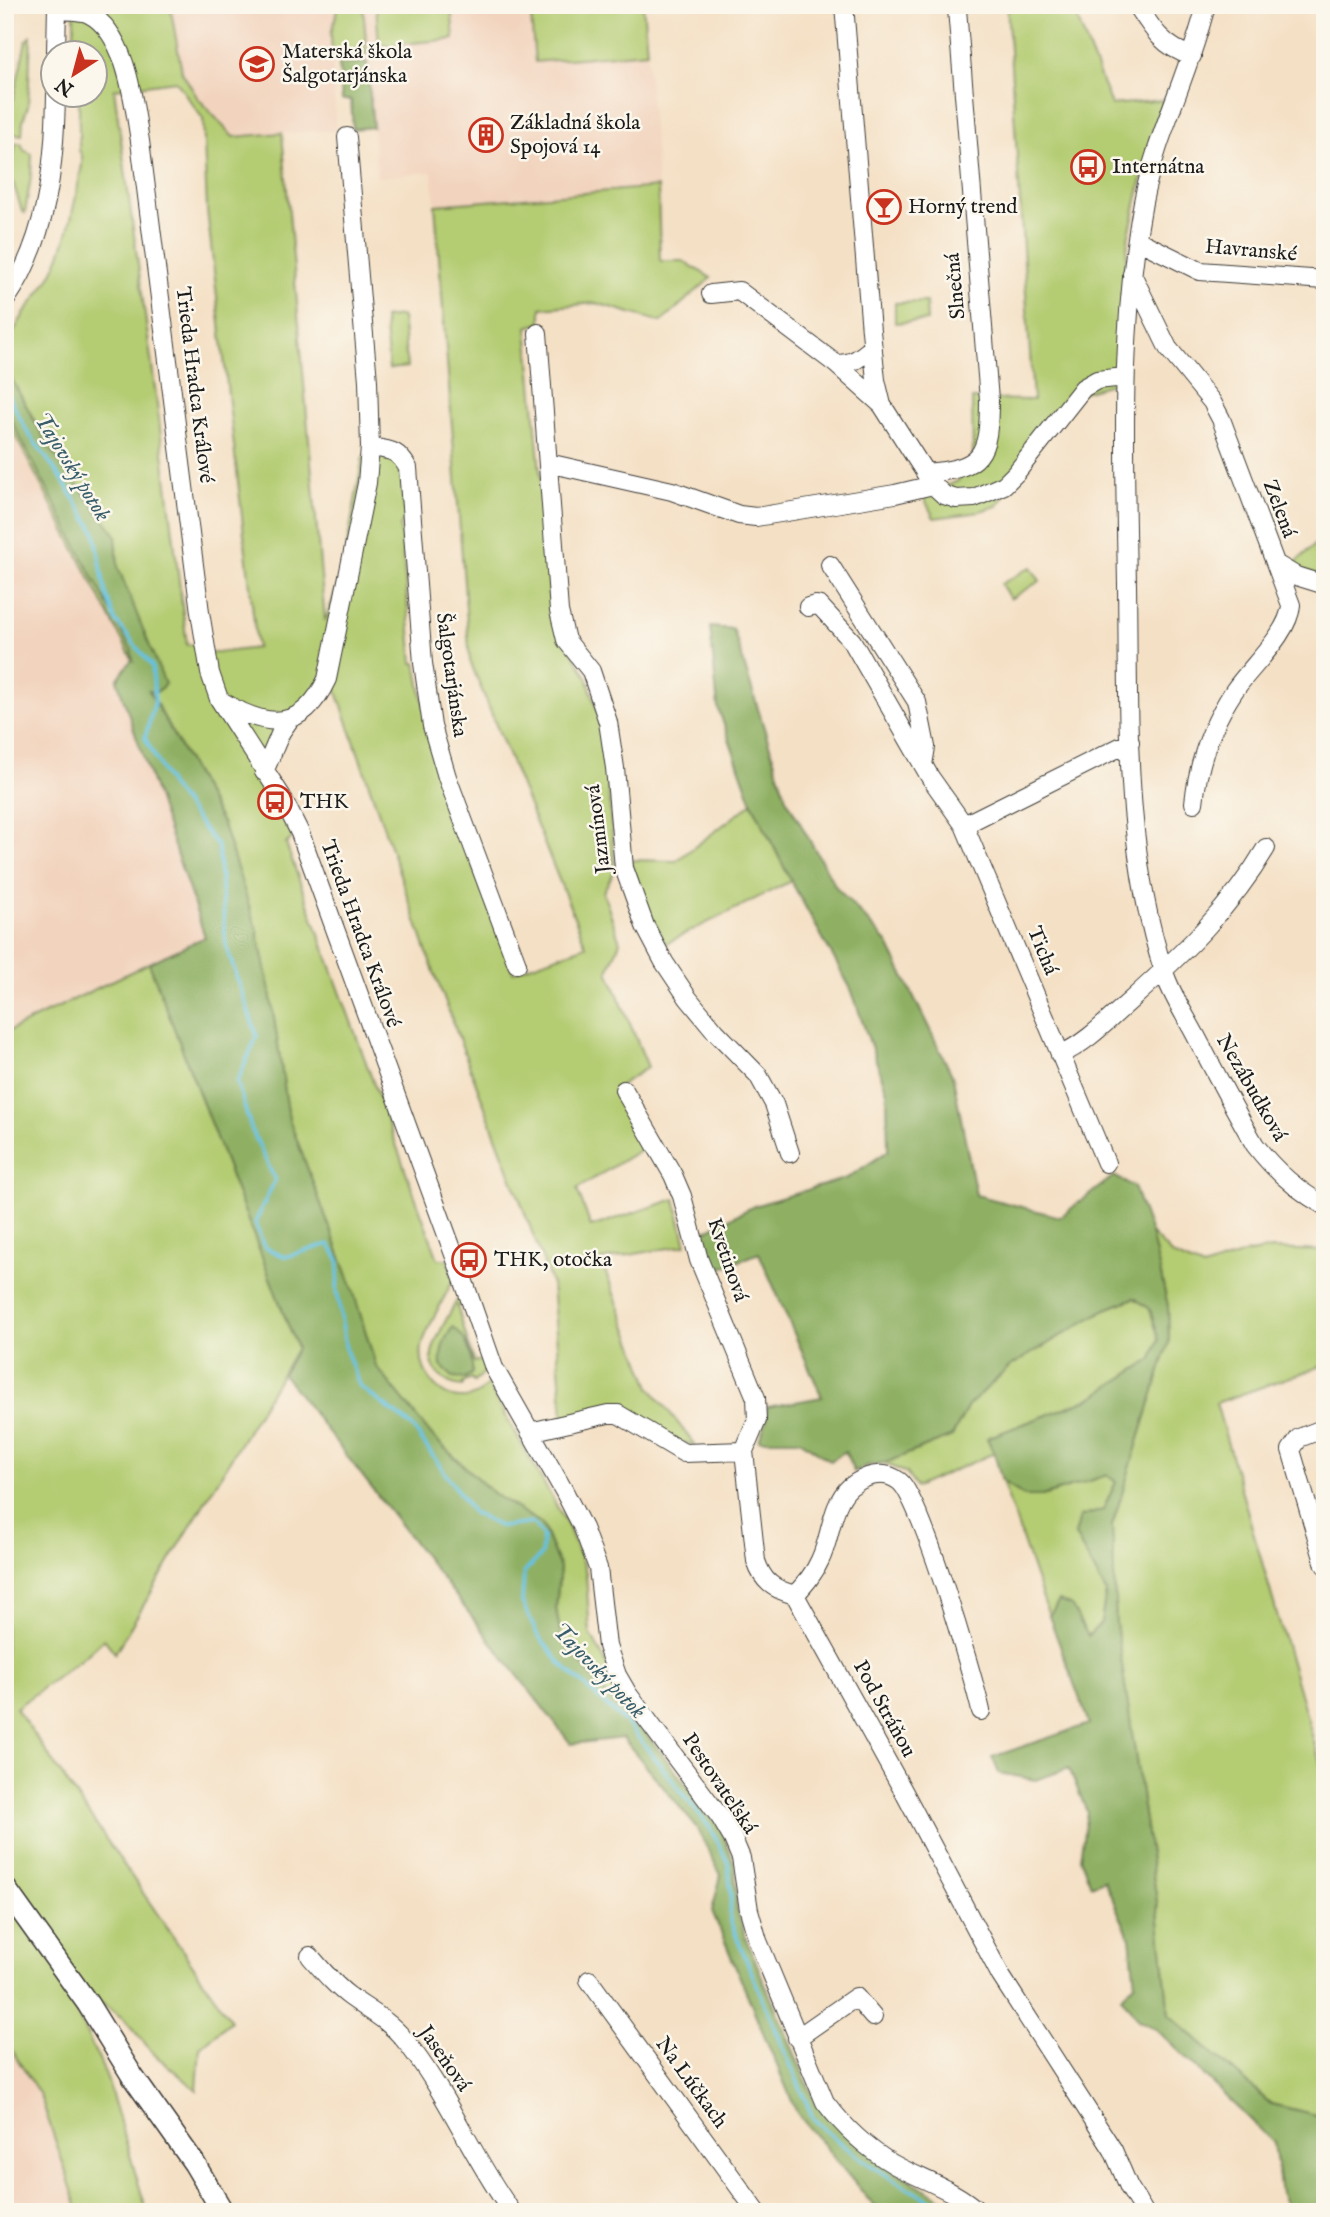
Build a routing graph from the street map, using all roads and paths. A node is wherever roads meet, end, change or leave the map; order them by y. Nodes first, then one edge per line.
1 (844, 5) edge
2 (1137, 5) edge
3 (1206, 5) edge
4 (57, 8) edge
5 (957, 9) dead end
6 (56, 38) edge
7 (1192, 55) junction
8 (56, 108) edge
9 (347, 137) dead end
10 (1137, 240) junction
11 (1132, 274) junction
12 (1325, 280) edge
13 (711, 294) dead end
14 (5, 301) edge
15 (538, 333) dead end
16 (873, 347) junction
17 (836, 364) junction
18 (1125, 377) junction
19 (882, 405) junction
20 (370, 447) junction
21 (548, 463) junction
22 (929, 479) junction
23 (1276, 564) junction
24 (830, 565) dead end
25 (1325, 585) edge
26 (808, 607) dead end
27 (219, 699) junction
28 (290, 719) junction
29 (1130, 742) junction
30 (923, 765) junction
31 (264, 772) junction
32 (1194, 803) dead end
33 (964, 825) junction
34 (1265, 848) dead end
35 (517, 964) dead end
36 (1163, 971) junction
37 (1060, 1055) junction
38 (624, 1090) dead end
39 (790, 1153) dead end
40 (1106, 1163) dead end
41 (1325, 1206) edge
42 (1325, 1428) edge
43 (530, 1432) junction
44 (744, 1451) junction
45 (1323, 1554) edge
46 (795, 1595) junction
47 (607, 1646) joint
48 (981, 1711) dead end
49 (5, 1888) edge
50 (310, 1956) dead end
51 (588, 1980) dead end
52 (873, 2017) dead end
53 (797, 2038) junction
54 (223, 2212) edge
55 (512, 2212) edge
56 (757, 2212) edge
57 (979, 2212) edge
58 (1144, 2212) edge

1 - 16 street
2 - 7 street
3 - 7 street
4 - 6 street
4 - 27 street, Trieda Hradca Králové
5 - 22 street, Slnečná
7 - 10 street
8 - 14 street
9 - 20 street
10 - 11 street
10 - 12 street, Havranské
11 - 18 street
11 - 23 street, Zelená
13 - 17 street
15 - 21 street, Jazmínová
16 - 17 street
16 - 19 street
17 - 19 street
18 - 22 street
18 - 29 street
19 - 22 street
20 - 28 street
20 - 35 street, Šalgotarjánska
21 - 22 street
21 - 39 street, Jazmínová
23 - 25 street
23 - 32 street, Zelená
24 - 30 street
26 - 30 street, Tichá
27 - 28 street
27 - 31 street, Trieda Hradca Králové
28 - 31 street
29 - 33 street
29 - 36 street
30 - 33 street, Tichá
31 - 43 street, Trieda Hradca Králové
33 - 37 street, Tichá
34 - 36 street
36 - 37 street
36 - 41 street, Nezábudková
37 - 40 street, Tichá
38 - 44 street, Kvetinová
42 - 45 street
43 - 44 street
43 - 47 street, Trieda Hradca Králové
44 - 46 street, Kvetinová
46 - 48 street
46 - 58 street, Pod Stráňou
47 - 53 street, Pestovateľská
49 - 54 main road
50 - 55 street, Jaseňová
51 - 56 street, Na Lúčkach
52 - 53 street
53 - 57 street, Pestovateľská

